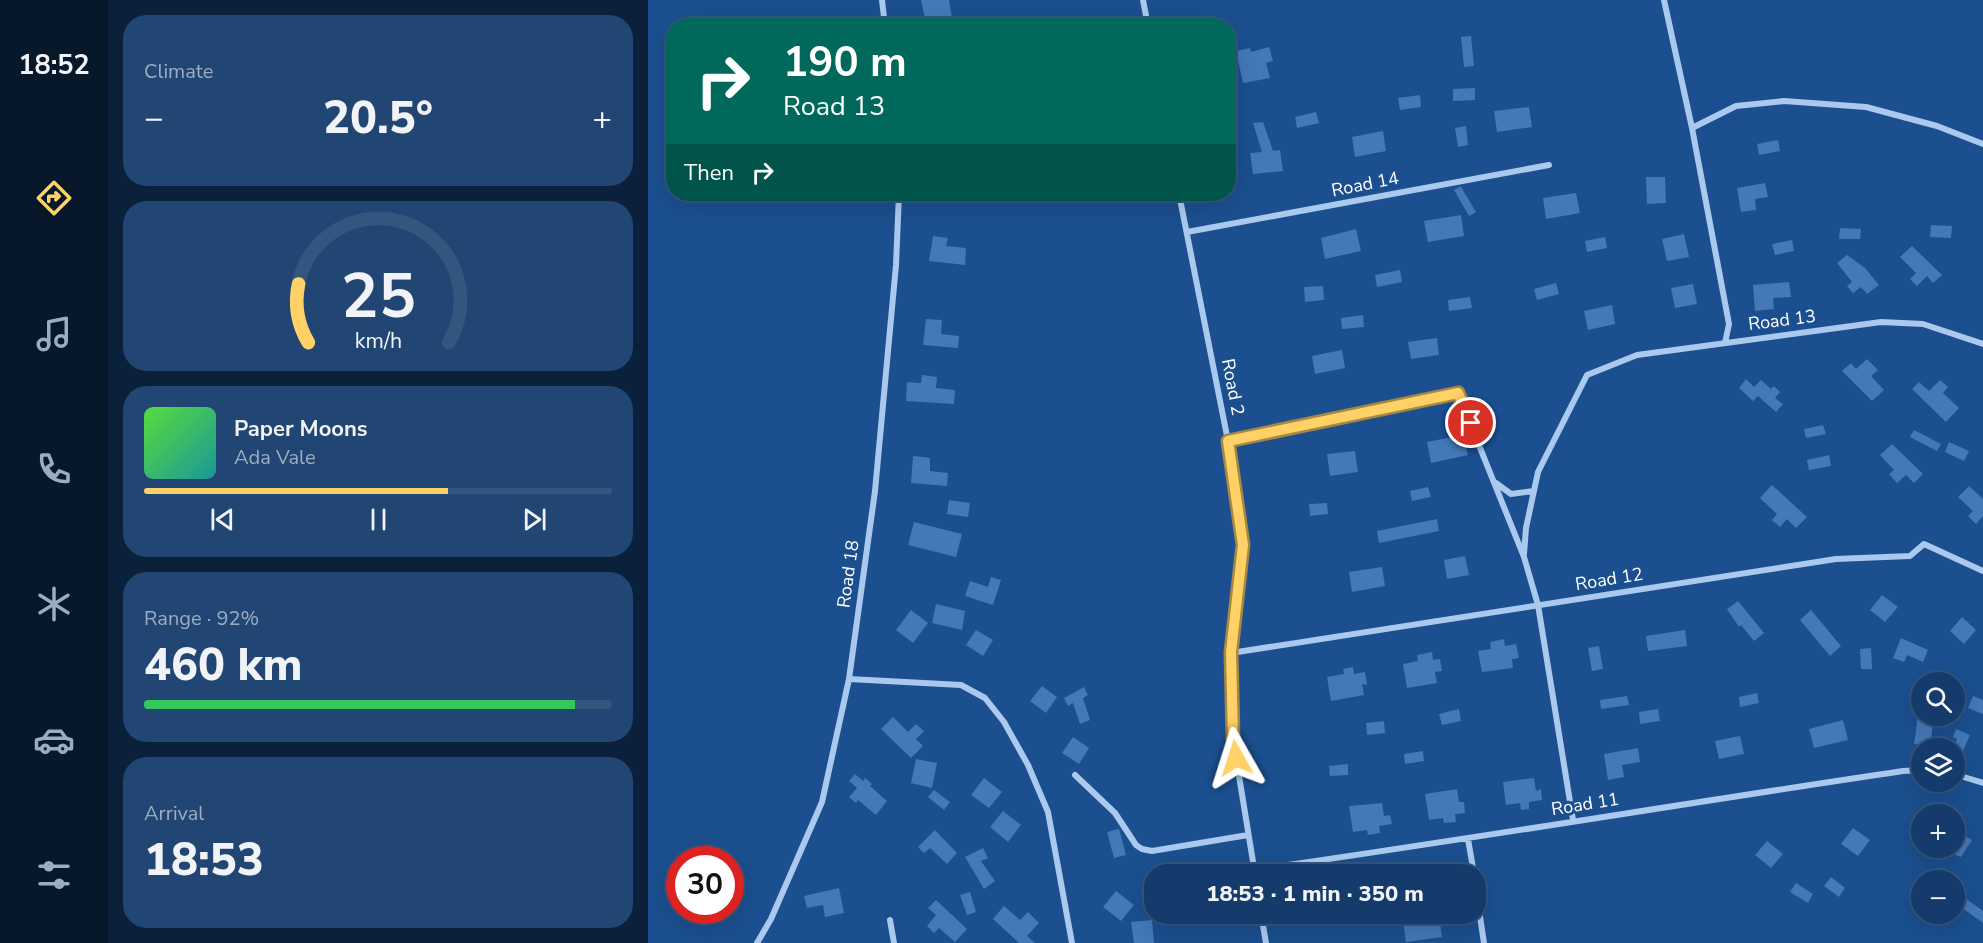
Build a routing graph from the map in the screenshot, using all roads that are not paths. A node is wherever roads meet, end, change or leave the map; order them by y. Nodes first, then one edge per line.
1 (882, 0) edge
2 (1143, 0) edge
3 (1664, 0) edge
4 (884, 18) edge
5 (1146, 18) edge
6 (1692, 128) junction
7 (1983, 144) edge
8 (1549, 165) dead end
9 (899, 201) edge
10 (1180, 201) edge
11 (1187, 232) junction
12 (1725, 343) junction
13 (1983, 344) edge
14 (1228, 441) junction
15 (1495, 483) junction
16 (1534, 491) junction
17 (1524, 557) junction
18 (1983, 571) edge
19 (1538, 605) junction
20 (1231, 652) junction
21 (849, 679) junction
22 (1911, 771) edge
23 (1075, 775) dead end
24 (1965, 777) edge
25 (1983, 783) edge
26 (1573, 820) junction
27 (1248, 835) junction
28 (1468, 839) junction
29 (1253, 864) edge
30 (1306, 864) edge
31 (1472, 864) edge
32 (890, 920) dead end
33 (1263, 924) edge
34 (1481, 924) edge
35 (757, 943) edge
36 (894, 943) edge
37 (1072, 943) edge
38 (1266, 943) edge
39 (1484, 943) edge

1 - 4 street
2 - 5 street
3 - 6 street
6 - 7 street
6 - 12 street
8 - 11 street, Road 14
9 - 21 street, Road 18
10 - 11 street, Road 2
11 - 14 street, Road 2
12 - 13 street, Road 13
12 - 16 street, Road 13
14 - 15 street
14 - 20 street, Road 2
15 - 16 street
15 - 17 street
16 - 17 street
17 - 19 street
18 - 19 street, Road 12
19 - 20 street, Road 12
19 - 26 street
20 - 27 street, Road 2
21 - 35 street, Road 18
21 - 37 street
22 - 26 street, Road 11
23 - 27 street
24 - 25 street
26 - 28 street, Road 11
27 - 29 street, Road 2
28 - 30 street, Road 11
28 - 31 street
32 - 36 street
33 - 38 street
34 - 39 street

